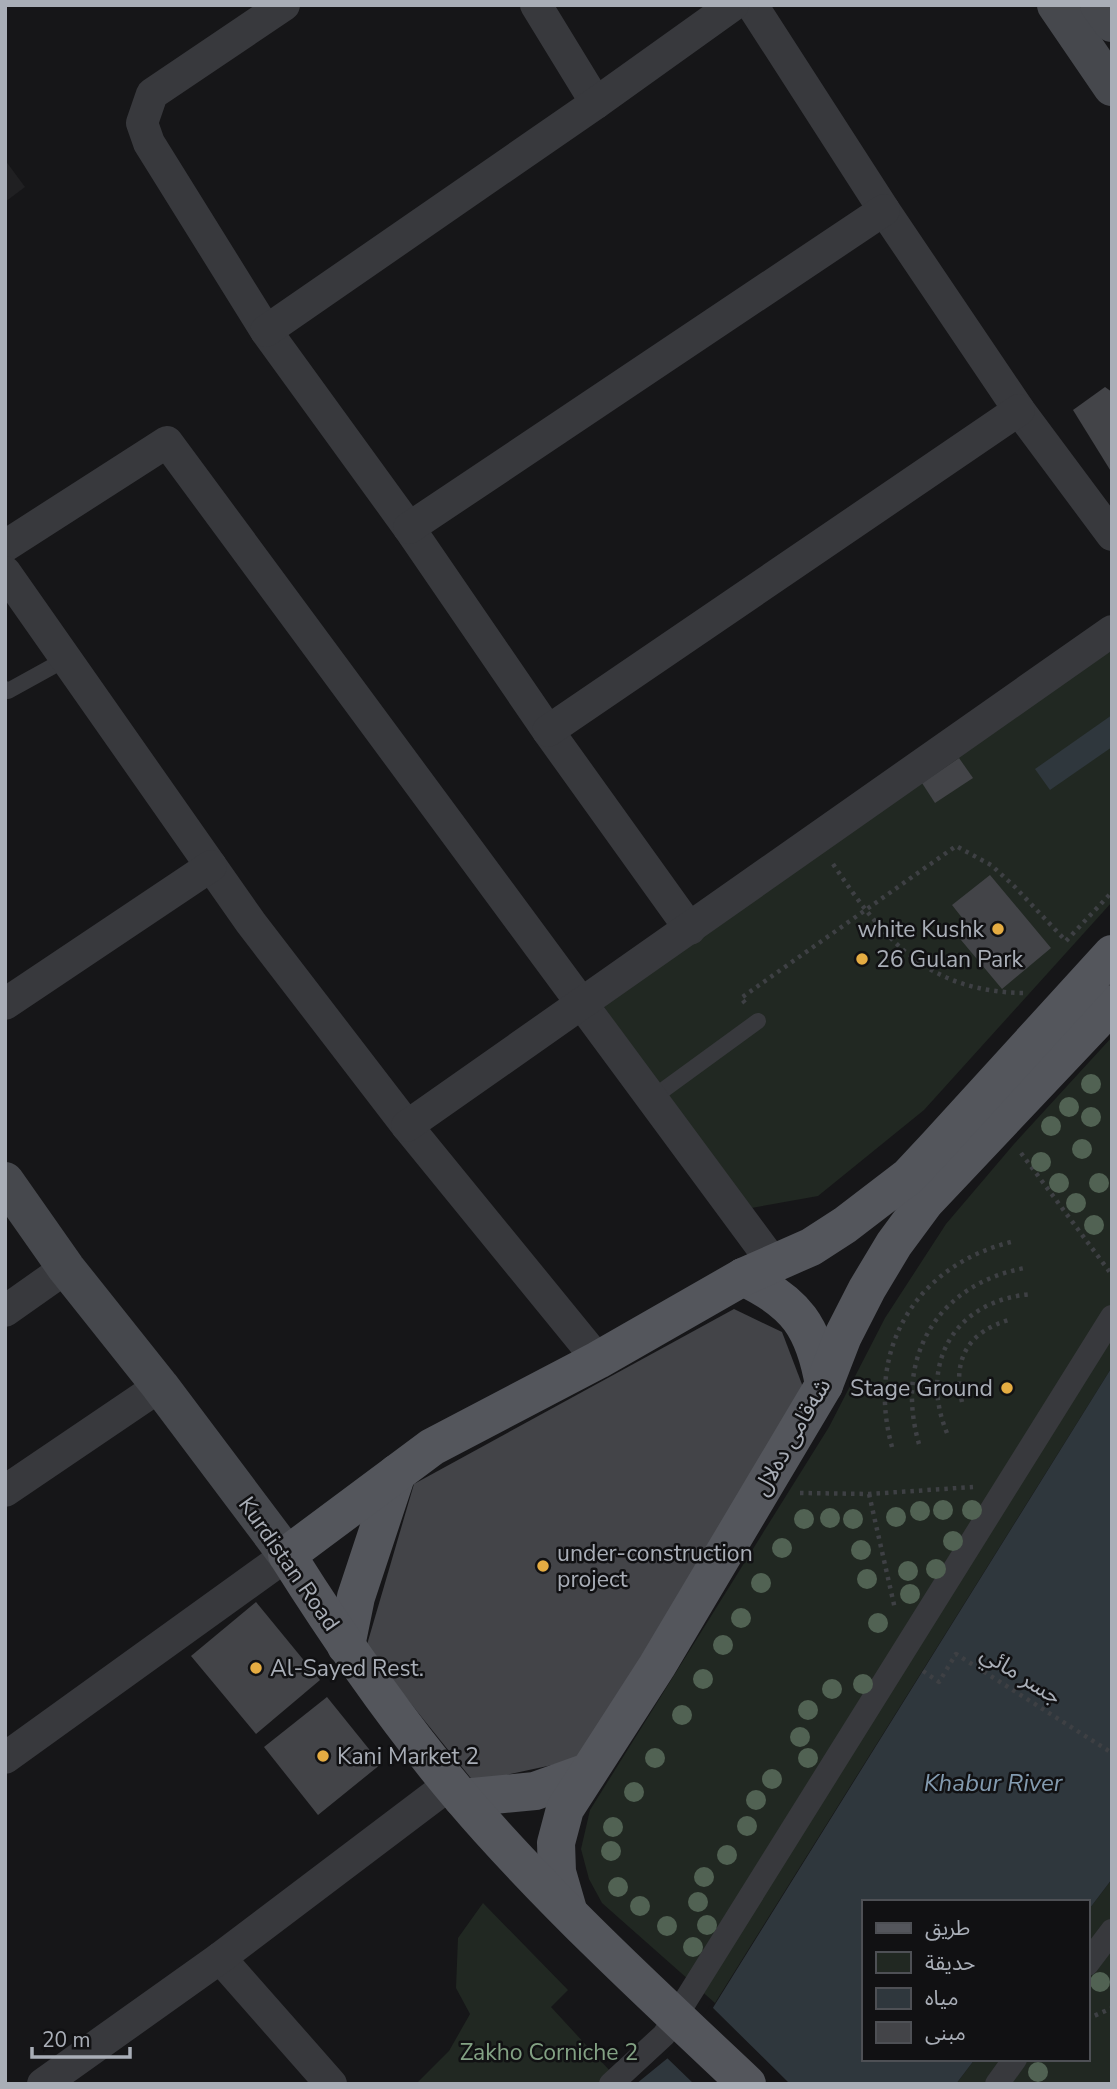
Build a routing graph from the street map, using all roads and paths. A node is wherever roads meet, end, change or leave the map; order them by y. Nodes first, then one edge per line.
1 (284, 5) edge
2 (536, 5) edge
3 (733, 5) edge
4 (752, 5) edge
5 (1055, 5) edge
6 (1099, 5) edge
7 (1112, 23) edge
8 (1112, 87) edge
9 (596, 103) junction
10 (884, 210) junction
11 (267, 331) junction
12 (1019, 410) junction
13 (409, 528) junction
14 (1112, 535) edge
15 (5, 546) edge
16 (9, 585) edge
17 (1112, 631) edge
18 (66, 659) junction
19 (5, 689) edge
20 (548, 731) junction
21 (817, 840) junction
22 (211, 866) junction
23 (1112, 892) edge
24 (864, 910) junction
25 (690, 929) junction
26 (1112, 954) edge
27 (1095, 998) edge
28 (580, 1003) junction
29 (5, 1004) edge
30 (758, 1021) joint
31 (651, 1099) junction
32 (407, 1126) junction
33 (1014, 1143) dead end
34 (5, 1181) edge
35 (1015, 1241) dead end
36 (66, 1268) junction
37 (1025, 1268) dead end
38 (758, 1270) junction
39 (1112, 1276) edge
40 (1032, 1294) dead end
41 (5, 1311) edge
42 (1112, 1317) edge
43 (1012, 1319) dead end
44 (598, 1360) junction
45 (824, 1384) junction
46 (160, 1386) junction
47 (962, 1402) dead end
48 (947, 1433) dead end
49 (919, 1444) dead end
50 (892, 1447) dead end
51 (397, 1473) junction
52 (767, 1481) junction
53 (1007, 1485) junction
54 (5, 1491) edge
55 (869, 1494) junction
56 (287, 1555) junction
57 (920, 1626) junction
58 (346, 1646) junction
59 (922, 1670) dead end
60 (1112, 1753) edge
61 (5, 1758) edge
62 (588, 1772) junction
63 (456, 1791) junction
64 (579, 1923) junction
65 (1112, 1931) edge
66 (220, 1958) junction
67 (1089, 1961) edge
68 (1112, 2008) edge
69 (1089, 2018) edge
70 (1014, 2061) edge
71 (43, 2084) edge
72 (331, 2084) edge
73 (611, 2084) edge
74 (747, 2084) edge
75 (997, 2084) edge

1 - 11 street
2 - 9 street
3 - 9 street
4 - 10 street
5 - 8 main road
6 - 7 main road
9 - 11 street
10 - 12 street
10 - 13 street
11 - 13 street
12 - 14 street
12 - 20 street
13 - 20 street
15 - 28 street
16 - 18 street
17 - 21 street
18 - 19 lane
18 - 22 street
20 - 25 street
21 - 24 path
21 - 25 street
22 - 29 street
22 - 32 street
23 - 24 path
24 - 27 path
24 - 30 path
25 - 28 street
26 - 27 main road, شەقامی دەلال
27 - 38 main road, شەقامی دەلال
27 - 45 main road, شەقامی دەلال
28 - 31 street
28 - 32 street
30 - 31 lane
31 - 38 street
32 - 44 street
33 - 39 path
34 - 36 main road, Kurdistan Road
35 - 50 path
36 - 41 street
36 - 46 main road, Kurdistan Road
37 - 49 path
38 - 44 main road, شەقامی دەلال
38 - 45 main road
40 - 48 path
42 - 53 street
43 - 47 path
44 - 51 main road, شەقامی دەلال
45 - 52 main road, شەقامی دەلال
46 - 54 street
46 - 56 main road, Kurdistan Road
51 - 56 main road, شەقامی دەلال
51 - 58 main road
52 - 55 path
52 - 62 main road, شەقامی دەلال
53 - 55 path
53 - 57 street
55 - 57 path
56 - 58 main road, Kurdistan Road
56 - 61 street
57 - 73 street
58 - 63 main road, Kurdistan Road
59 - 60 path, جسر مائي
62 - 63 main road
62 - 64 main road, شەقامی دەلال
63 - 64 main road, Kurdistan Road
63 - 66 street
64 - 74 main road, Kurdistan Road
65 - 67 street
66 - 71 street
66 - 72 street
68 - 69 path
70 - 75 street

